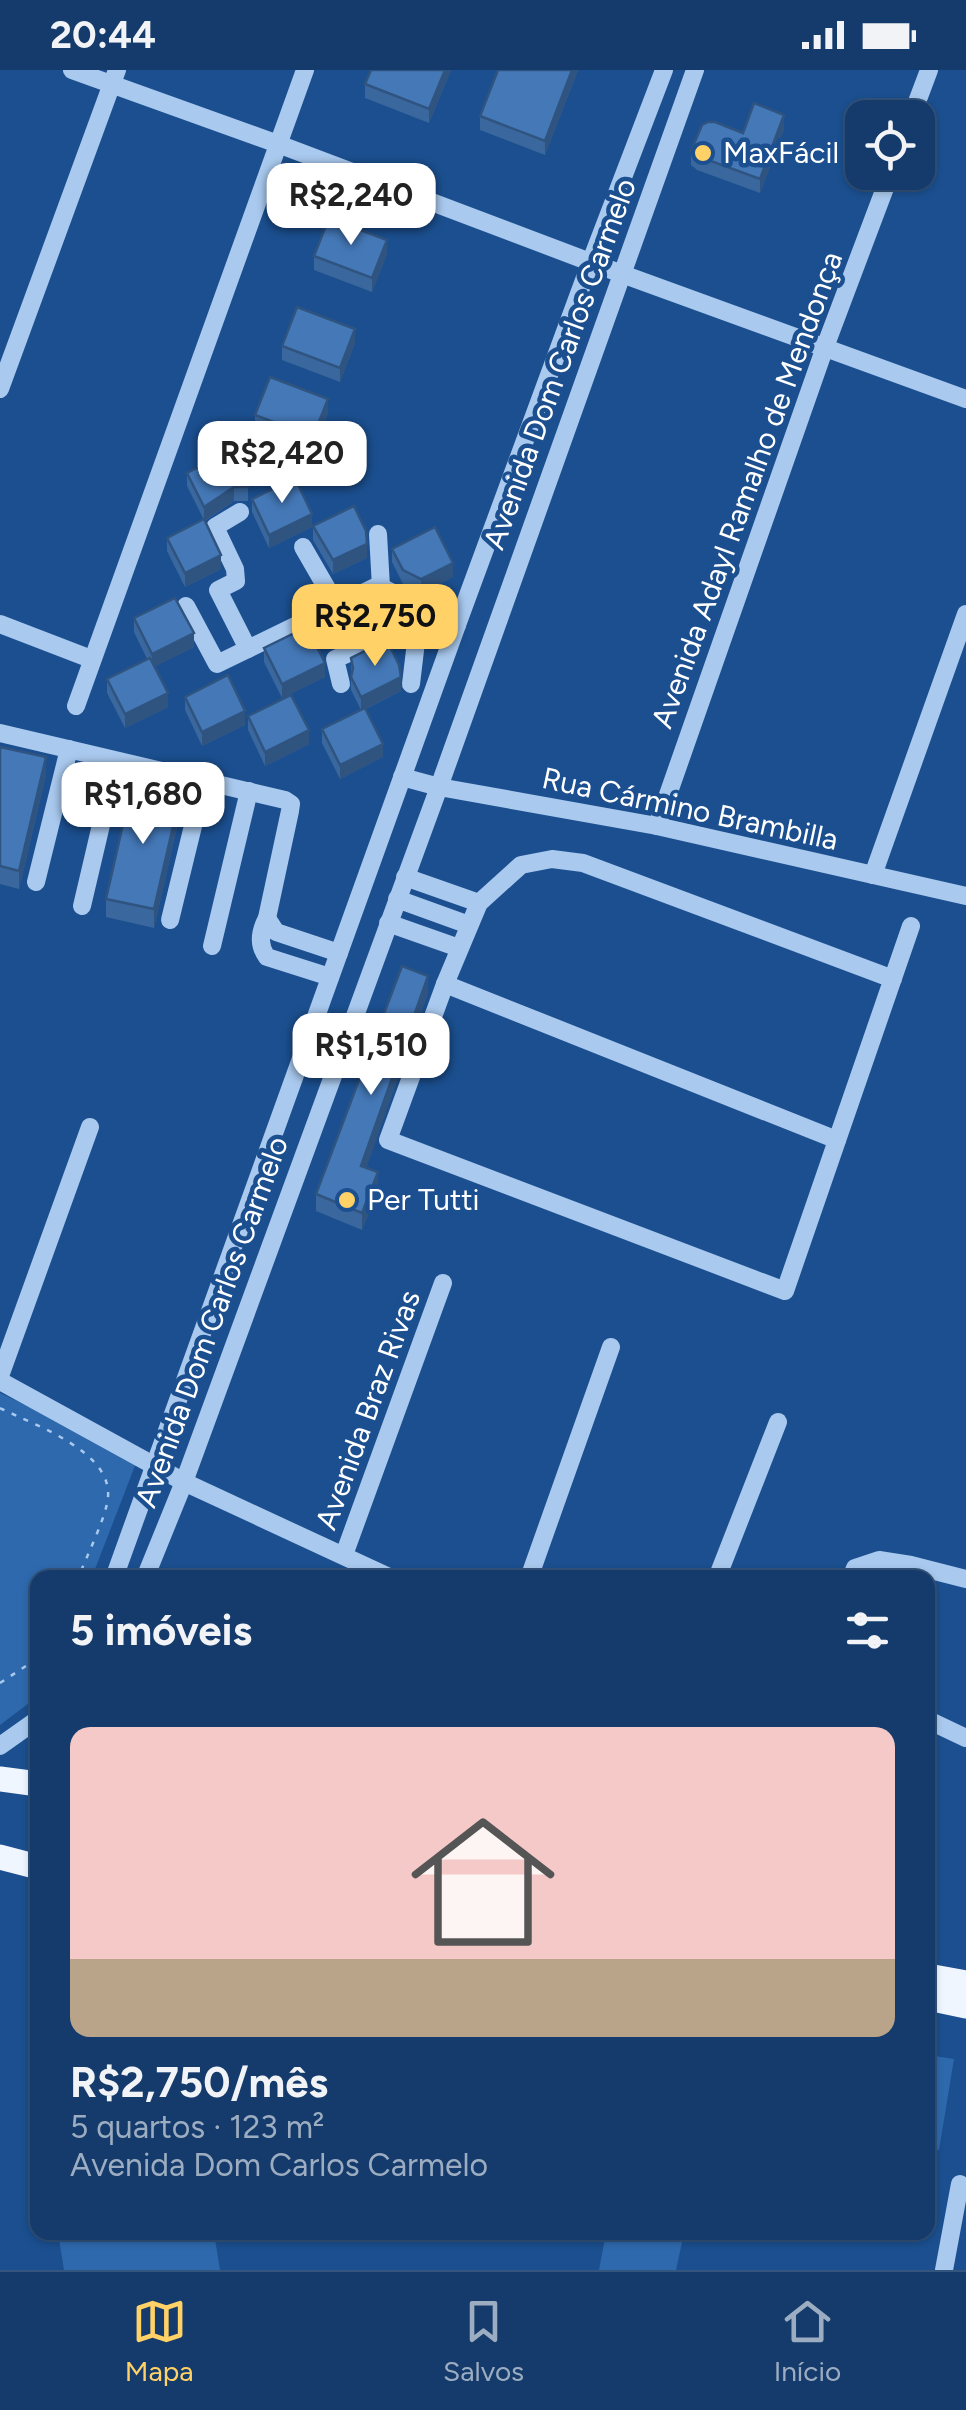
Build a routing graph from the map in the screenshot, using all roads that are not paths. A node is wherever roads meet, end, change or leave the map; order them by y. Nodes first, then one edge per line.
1 (72, 70) edge
2 (305, 70) edge
3 (664, 70) edge
4 (695, 70) edge
5 (929, 70) edge
6 (114, 77) edge
7 (918, 100) edge
8 (278, 144) junction
9 (883, 190) edge
10 (590, 261) junction
11 (622, 274) junction
12 (825, 346) junction
13 (0, 388) edge
14 (966, 400) edge
15 (507, 491) junction
16 (539, 502) junction
17 (240, 512) dead end
18 (378, 534) dead end
19 (303, 547) dead end
20 (381, 587) junction
21 (412, 602) junction
22 (186, 606) dead end
23 (336, 606) junction
24 (966, 614) edge
25 (0, 624) edge
26 (457, 625) junction
27 (410, 627) junction
28 (248, 650) junction
29 (91, 659) junction
30 (341, 684) dead end
31 (411, 684) dead end
32 (76, 706) dead end
33 (0, 734) edge
34 (69, 749) junction
35 (116, 761) junction
36 (402, 778) junction
37 (204, 780) junction
38 (439, 786) junction
39 (249, 791) junction
40 (657, 826) junction
41 (873, 876) junction
42 (405, 877) junction
43 (36, 882) dead end
44 (966, 896) edge
45 (397, 899) junction
46 (479, 902) junction
47 (82, 906) dead end
48 (267, 918) junction
49 (170, 920) dead end
50 (388, 924) junction
51 (469, 926) junction
52 (911, 926) dead end
53 (212, 946) dead end
54 (459, 948) junction
55 (339, 952) junction
56 (330, 977) junction
57 (893, 979) junction
58 (444, 984) junction
59 (90, 1128) dead end
60 (838, 1140) junction
61 (253, 1191) junction
62 (286, 1203) junction
63 (444, 1283) dead end
64 (610, 1347) dead end
65 (0, 1378) edge
66 (778, 1422) dead end
67 (154, 1465) junction
68 (184, 1482) junction
69 (344, 1555) junction
70 (117, 1570) edge
71 (148, 1570) edge
72 (375, 1570) edge
73 (532, 1570) edge
74 (720, 1570) edge
75 (855, 1570) edge
76 (931, 1570) edge
77 (935, 1571) edge
78 (966, 1579) edge
79 (935, 1723) edge
80 (30, 1725) edge
81 (966, 1738) edge
82 (0, 1746) edge
83 (0, 1779) edge
84 (30, 1783) edge
85 (0, 1857) edge
86 (30, 1865) edge
87 (935, 1977) edge
88 (966, 1983) edge
89 (935, 1999) edge
90 (966, 2006) edge
91 (960, 2184) dead end
92 (944, 2270) edge

1 - 6 street
2 - 8 street
3 - 10 street, Avenida Dom Carlos Carmelo
4 - 11 street, Avenida Dom Carlos Carmelo
5 - 7 street
6 - 8 street
6 - 13 street
8 - 10 street
8 - 29 street
9 - 12 street, Avenida Adayl Ramalho de Mendonça
10 - 11 street
10 - 15 street, Avenida Dom Carlos Carmelo
11 - 12 street
11 - 16 street, Avenida Dom Carlos Carmelo
12 - 14 street
12 - 40 street, Avenida Adayl Ramalho de Mendonça
15 - 16 street
15 - 26 street, Avenida Dom Carlos Carmelo
16 - 38 street, Avenida Dom Carlos Carmelo
17 - 28 street
18 - 20 street
19 - 23 street
20 - 21 street
20 - 23 street
21 - 26 street
21 - 27 street
22 - 28 street
23 - 28 street
24 - 41 street
25 - 29 street
26 - 36 street, Avenida Dom Carlos Carmelo
27 - 30 street
27 - 31 street
29 - 32 street
33 - 34 street
34 - 35 street
34 - 43 street
35 - 37 street
35 - 47 street
36 - 38 street, Rua Cármino Brambilla
36 - 55 street, Avenida Dom Carlos Carmelo
37 - 39 street
37 - 49 street
38 - 40 street, Rua Cármino Brambilla
38 - 42 street, Avenida Dom Carlos Carmelo
39 - 48 street
39 - 53 street
40 - 41 street, Rua Cármino Brambilla
41 - 44 street, Rua Cármino Brambilla
42 - 45 street, Avenida Dom Carlos Carmelo
42 - 46 street
45 - 50 street, Avenida Dom Carlos Carmelo
45 - 51 street
46 - 51 street
46 - 57 street
48 - 55 street
48 - 56 street
50 - 54 street
50 - 62 street, Avenida Dom Carlos Carmelo
51 - 54 street
52 - 57 street
54 - 58 street
55 - 56 street, Avenida Dom Carlos Carmelo
56 - 61 street, Avenida Dom Carlos Carmelo
57 - 60 street
58 - 60 street
58 - 60 street
59 - 65 street
61 - 62 street
61 - 67 street, Avenida Dom Carlos Carmelo
62 - 68 street, Avenida Dom Carlos Carmelo
63 - 69 street, Avenida Braz Rivas
64 - 73 street
65 - 67 street
66 - 74 street
67 - 68 street
67 - 70 street, Avenida Dom Carlos Carmelo
68 - 69 street
68 - 71 street, Avenida Dom Carlos Carmelo
69 - 72 street
75 - 76 street
77 - 78 street
79 - 81 street
80 - 82 street
83 - 84 main road
85 - 86 main road
87 - 88 main road
89 - 90 main road
91 - 92 street

